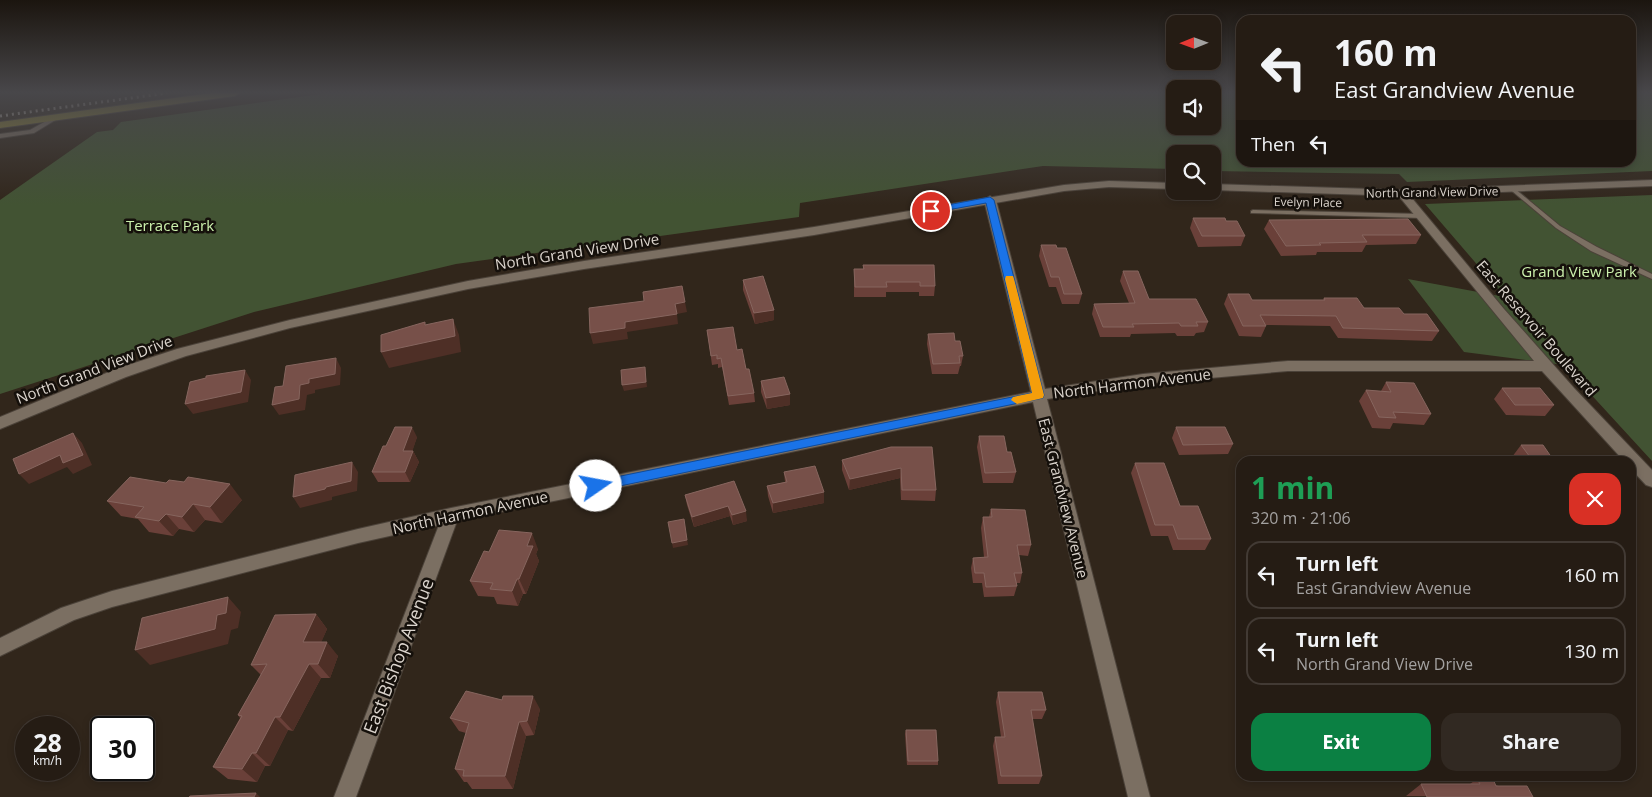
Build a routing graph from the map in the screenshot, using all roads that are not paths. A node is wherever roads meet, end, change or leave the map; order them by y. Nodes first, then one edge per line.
1 (35, 130) edge
2 (0, 136) edge
3 (1652, 184) edge
4 (1166, 186) edge
5 (1221, 187) edge
6 (1514, 190) junction
7 (1402, 193) junction
8 (990, 200) junction
9 (1254, 212) dead end
10 (1422, 216) junction
11 (1652, 277) edge
12 (1546, 366) junction
13 (1038, 395) junction
14 (0, 423) edge
15 (1629, 456) edge
16 (1636, 464) edge
17 (1652, 481) edge
18 (451, 516) junction
19 (0, 647) edge
20 (345, 797) edge
21 (1139, 797) edge

1 - 2 lane
3 - 6 street, North Grand View Drive
4 - 8 street, North Grand View Drive
5 - 7 street, North Grand View Drive
6 - 7 street, North Grand View Drive
6 - 11 lane
7 - 10 street, East Reservoir Boulevard
8 - 13 street, East Grandview Avenue
8 - 14 street, North Grand View Drive
9 - 10 lane, Evelyn Place
10 - 12 street, East Reservoir Boulevard
12 - 13 street, North Harmon Avenue
12 - 15 street, East Reservoir Boulevard
13 - 18 street, North Harmon Avenue
13 - 21 street, East Grandview Avenue
16 - 17 street, East Reservoir Boulevard
18 - 19 street, North Harmon Avenue
18 - 20 street, East Bishop Avenue

